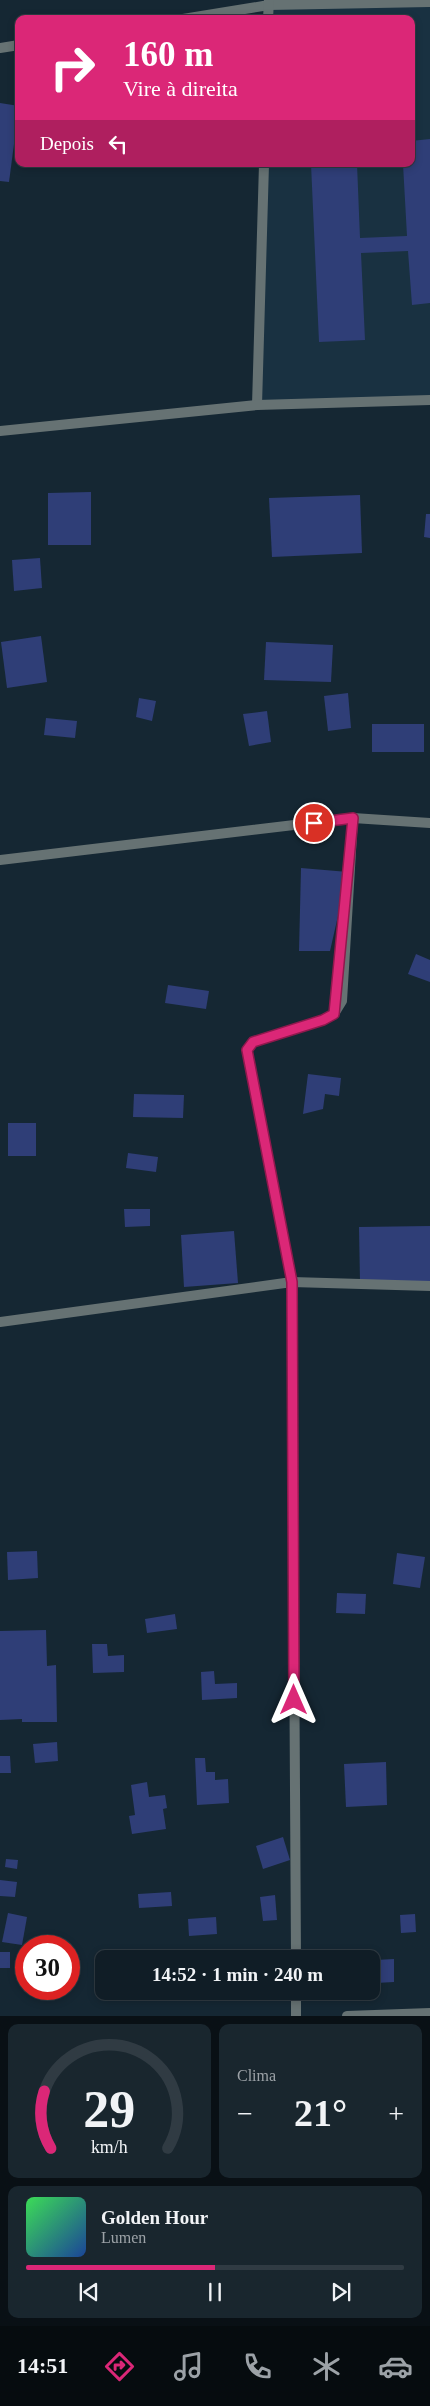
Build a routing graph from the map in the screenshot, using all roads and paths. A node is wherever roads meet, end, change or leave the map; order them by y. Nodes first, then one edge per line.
1 (269, 2) edge
2 (430, 2) edge
3 (202, 15) edge
4 (268, 15) edge
5 (15, 46) edge
6 (0, 48) edge
7 (264, 167) edge
8 (430, 400) edge
9 (257, 405) junction
10 (0, 431) edge
11 (353, 818) junction
12 (430, 823) edge
13 (0, 860) edge
14 (292, 1282) junction
15 (430, 1286) edge
16 (0, 1322) edge
17 (296, 1950) edge
18 (296, 2000) edge
19 (430, 2013) edge
20 (296, 2016) edge
21 (347, 2016) edge

1 - 2 street
1 - 3 street
1 - 4 street
5 - 6 street
7 - 9 street
8 - 9 street
9 - 10 street
11 - 12 street
11 - 13 street
11 - 14 street
14 - 15 street
14 - 16 street
14 - 17 street
18 - 20 street
19 - 21 street

